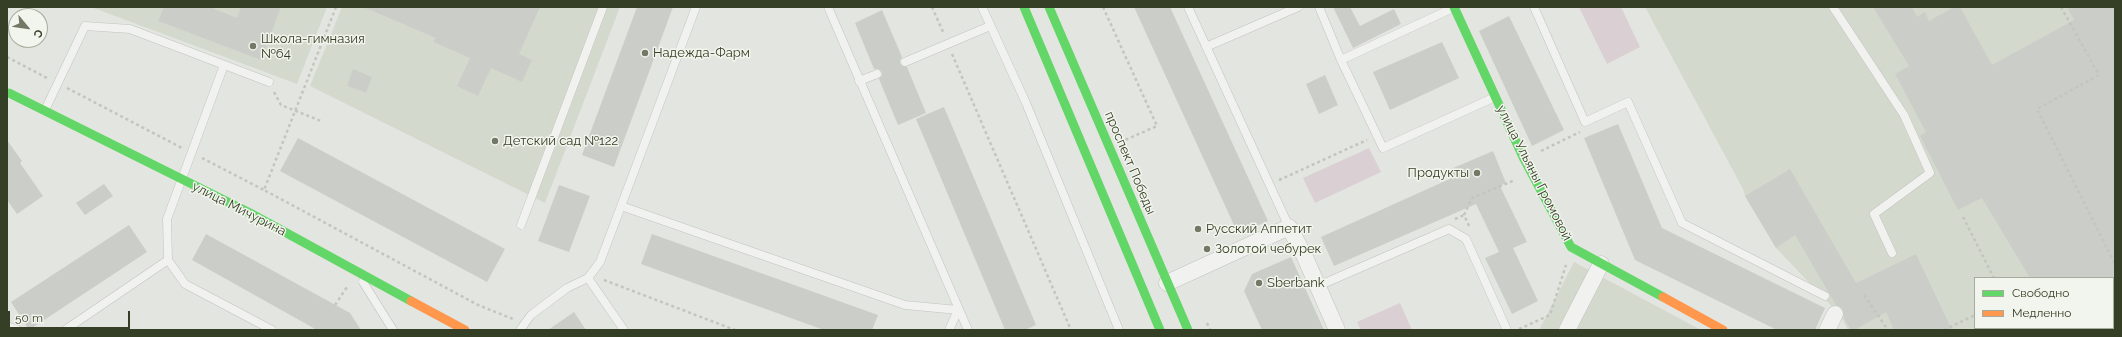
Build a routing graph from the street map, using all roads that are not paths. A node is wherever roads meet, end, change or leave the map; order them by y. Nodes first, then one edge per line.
1 (603, 7) edge
2 (696, 7) edge
3 (828, 7) edge
4 (982, 7) edge
5 (1024, 7) edge
6 (1049, 7) edge
7 (1188, 7) edge
8 (1298, 7) edge
9 (1319, 7) edge
10 (1454, 7) edge
11 (1534, 7) edge
12 (1833, 7) edge
13 (990, 26) junction
14 (1206, 47) junction
15 (1341, 60) junction
16 (904, 62) dead end
17 (224, 65) junction
18 (877, 74) dead end
19 (860, 81) junction
20 (269, 82) road end
21 (8, 94) edge
22 (1496, 96) junction
23 (45, 111) junction
24 (182, 180) junction
25 (621, 206) junction
26 (521, 225) dead end
27 (1289, 227) junction
28 (1892, 253) dead end
29 (168, 260) junction
30 (1601, 264) junction
31 (357, 272) junction
32 (590, 277) junction
33 (1167, 282) junction
34 (1318, 286) junction
35 (1825, 296) dead end
36 (958, 310) junction
37 (1835, 314) dead end
38 (7, 326) edge
39 (522, 327) edge
40 (18, 330) edge
41 (65, 330) edge
42 (272, 330) edge
43 (393, 330) edge
44 (465, 330) edge
45 (624, 330) edge
46 (948, 330) edge
47 (968, 330) edge
48 (1119, 330) edge
49 (1160, 330) edge
50 (1188, 330) edge
51 (1338, 330) edge
52 (1507, 330) edge
53 (1567, 330) edge
54 (1723, 330) edge
55 (1827, 330) edge

1 - 26 lane
2 - 25 lane
3 - 19 lane
4 - 13 lane
5 - 49 street
6 - 33 street, проспект Победы
7 - 14 lane
8 - 14 lane
9 - 15 lane
10 - 15 lane
10 - 22 street, улица Ульяны Громовой
11 - 35 lane
12 - 28 lane
13 - 16 lane
13 - 48 lane
14 - 27 lane
15 - 22 lane
17 - 20 lane
17 - 23 lane
17 - 24 lane
18 - 19 lane
19 - 36 lane
21 - 23 street, улица Мичурина
22 - 30 street, улица Ульяны Громовой
23 - 24 street, улица Мичурина
24 - 29 lane
24 - 31 street, улица Мичурина
25 - 32 lane
25 - 36 lane
27 - 33 street
27 - 34 street
29 - 41 lane
29 - 42 lane
30 - 53 street
30 - 54 street, улица Ульяны Громовой
31 - 43 lane
31 - 44 street, улица Мичурина
32 - 39 lane
32 - 45 lane
33 - 50 street, проспект Победы
34 - 51 street
34 - 52 lane
36 - 46 lane
36 - 47 lane
37 - 55 street
38 - 40 lane

